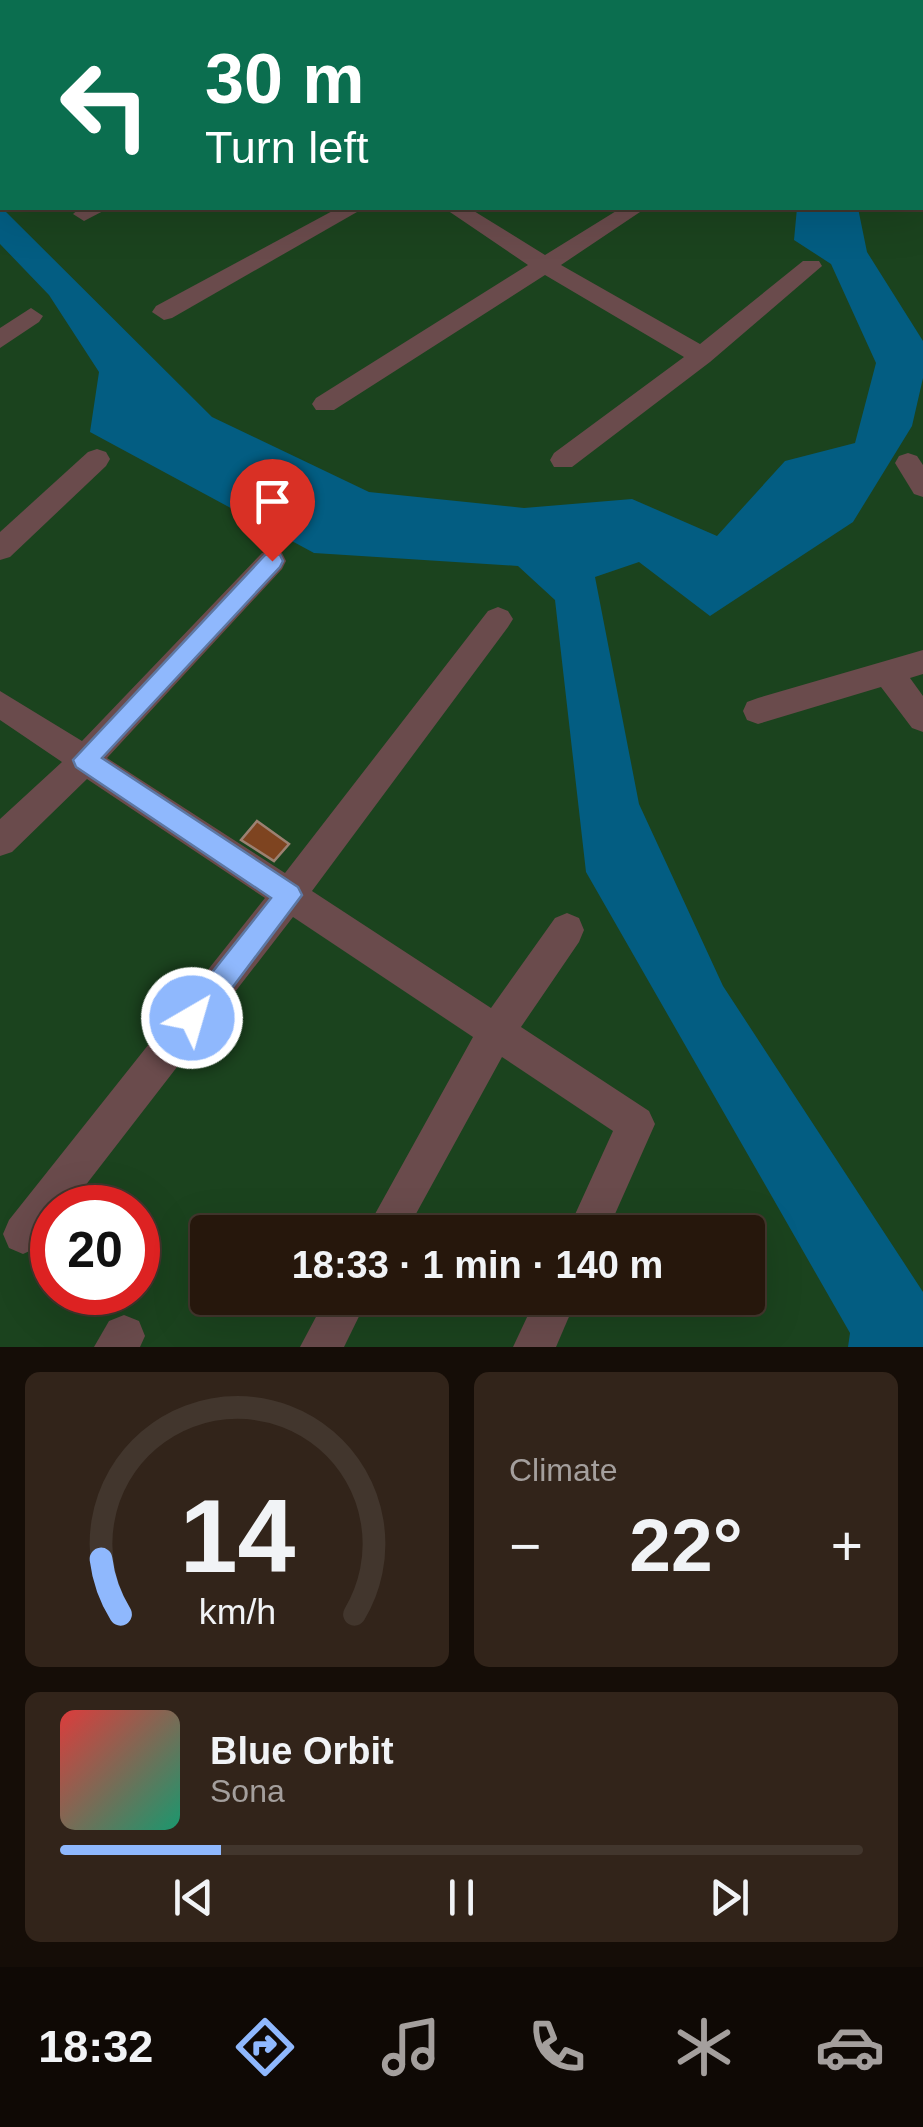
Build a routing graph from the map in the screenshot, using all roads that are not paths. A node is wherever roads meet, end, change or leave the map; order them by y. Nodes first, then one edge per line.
1 (349, 210) edge
2 (459, 210) edge
3 (632, 210) edge
4 (546, 266) junction
5 (811, 266) dead end
6 (164, 312) dead end
7 (31, 316) dead end
8 (0, 340) edge
9 (701, 356) junction
10 (324, 404) dead end
11 (97, 459) dead end
12 (563, 460) dead end
13 (908, 464) dead end
14 (923, 487) edge
15 (0, 549) edge
16 (272, 561) dead end
17 (498, 620) dead end
18 (923, 662) edge
19 (888, 673) junction
20 (0, 704) edge
21 (758, 711) dead end
22 (923, 719) edge
23 (84, 760) junction
24 (0, 841) edge
25 (289, 895) junction
26 (567, 930) dead end
27 (496, 1032) junction
28 (394, 1215) edge
29 (594, 1215) edge
30 (23, 1234) dead end
31 (339, 1315) edge
32 (549, 1315) edge
33 (321, 1347) edge
34 (534, 1347) edge

1 - 6 street
2 - 4 street
3 - 4 street
4 - 9 street
4 - 10 street
5 - 9 street
7 - 8 street
9 - 12 street
11 - 15 street
13 - 14 street
16 - 23 street
17 - 25 street
18 - 19 street
19 - 21 street
19 - 22 street
20 - 23 street
23 - 24 street
23 - 25 street
25 - 27 street
25 - 30 street
26 - 27 street
27 - 28 street
27 - 29 street
31 - 33 street
32 - 34 street

